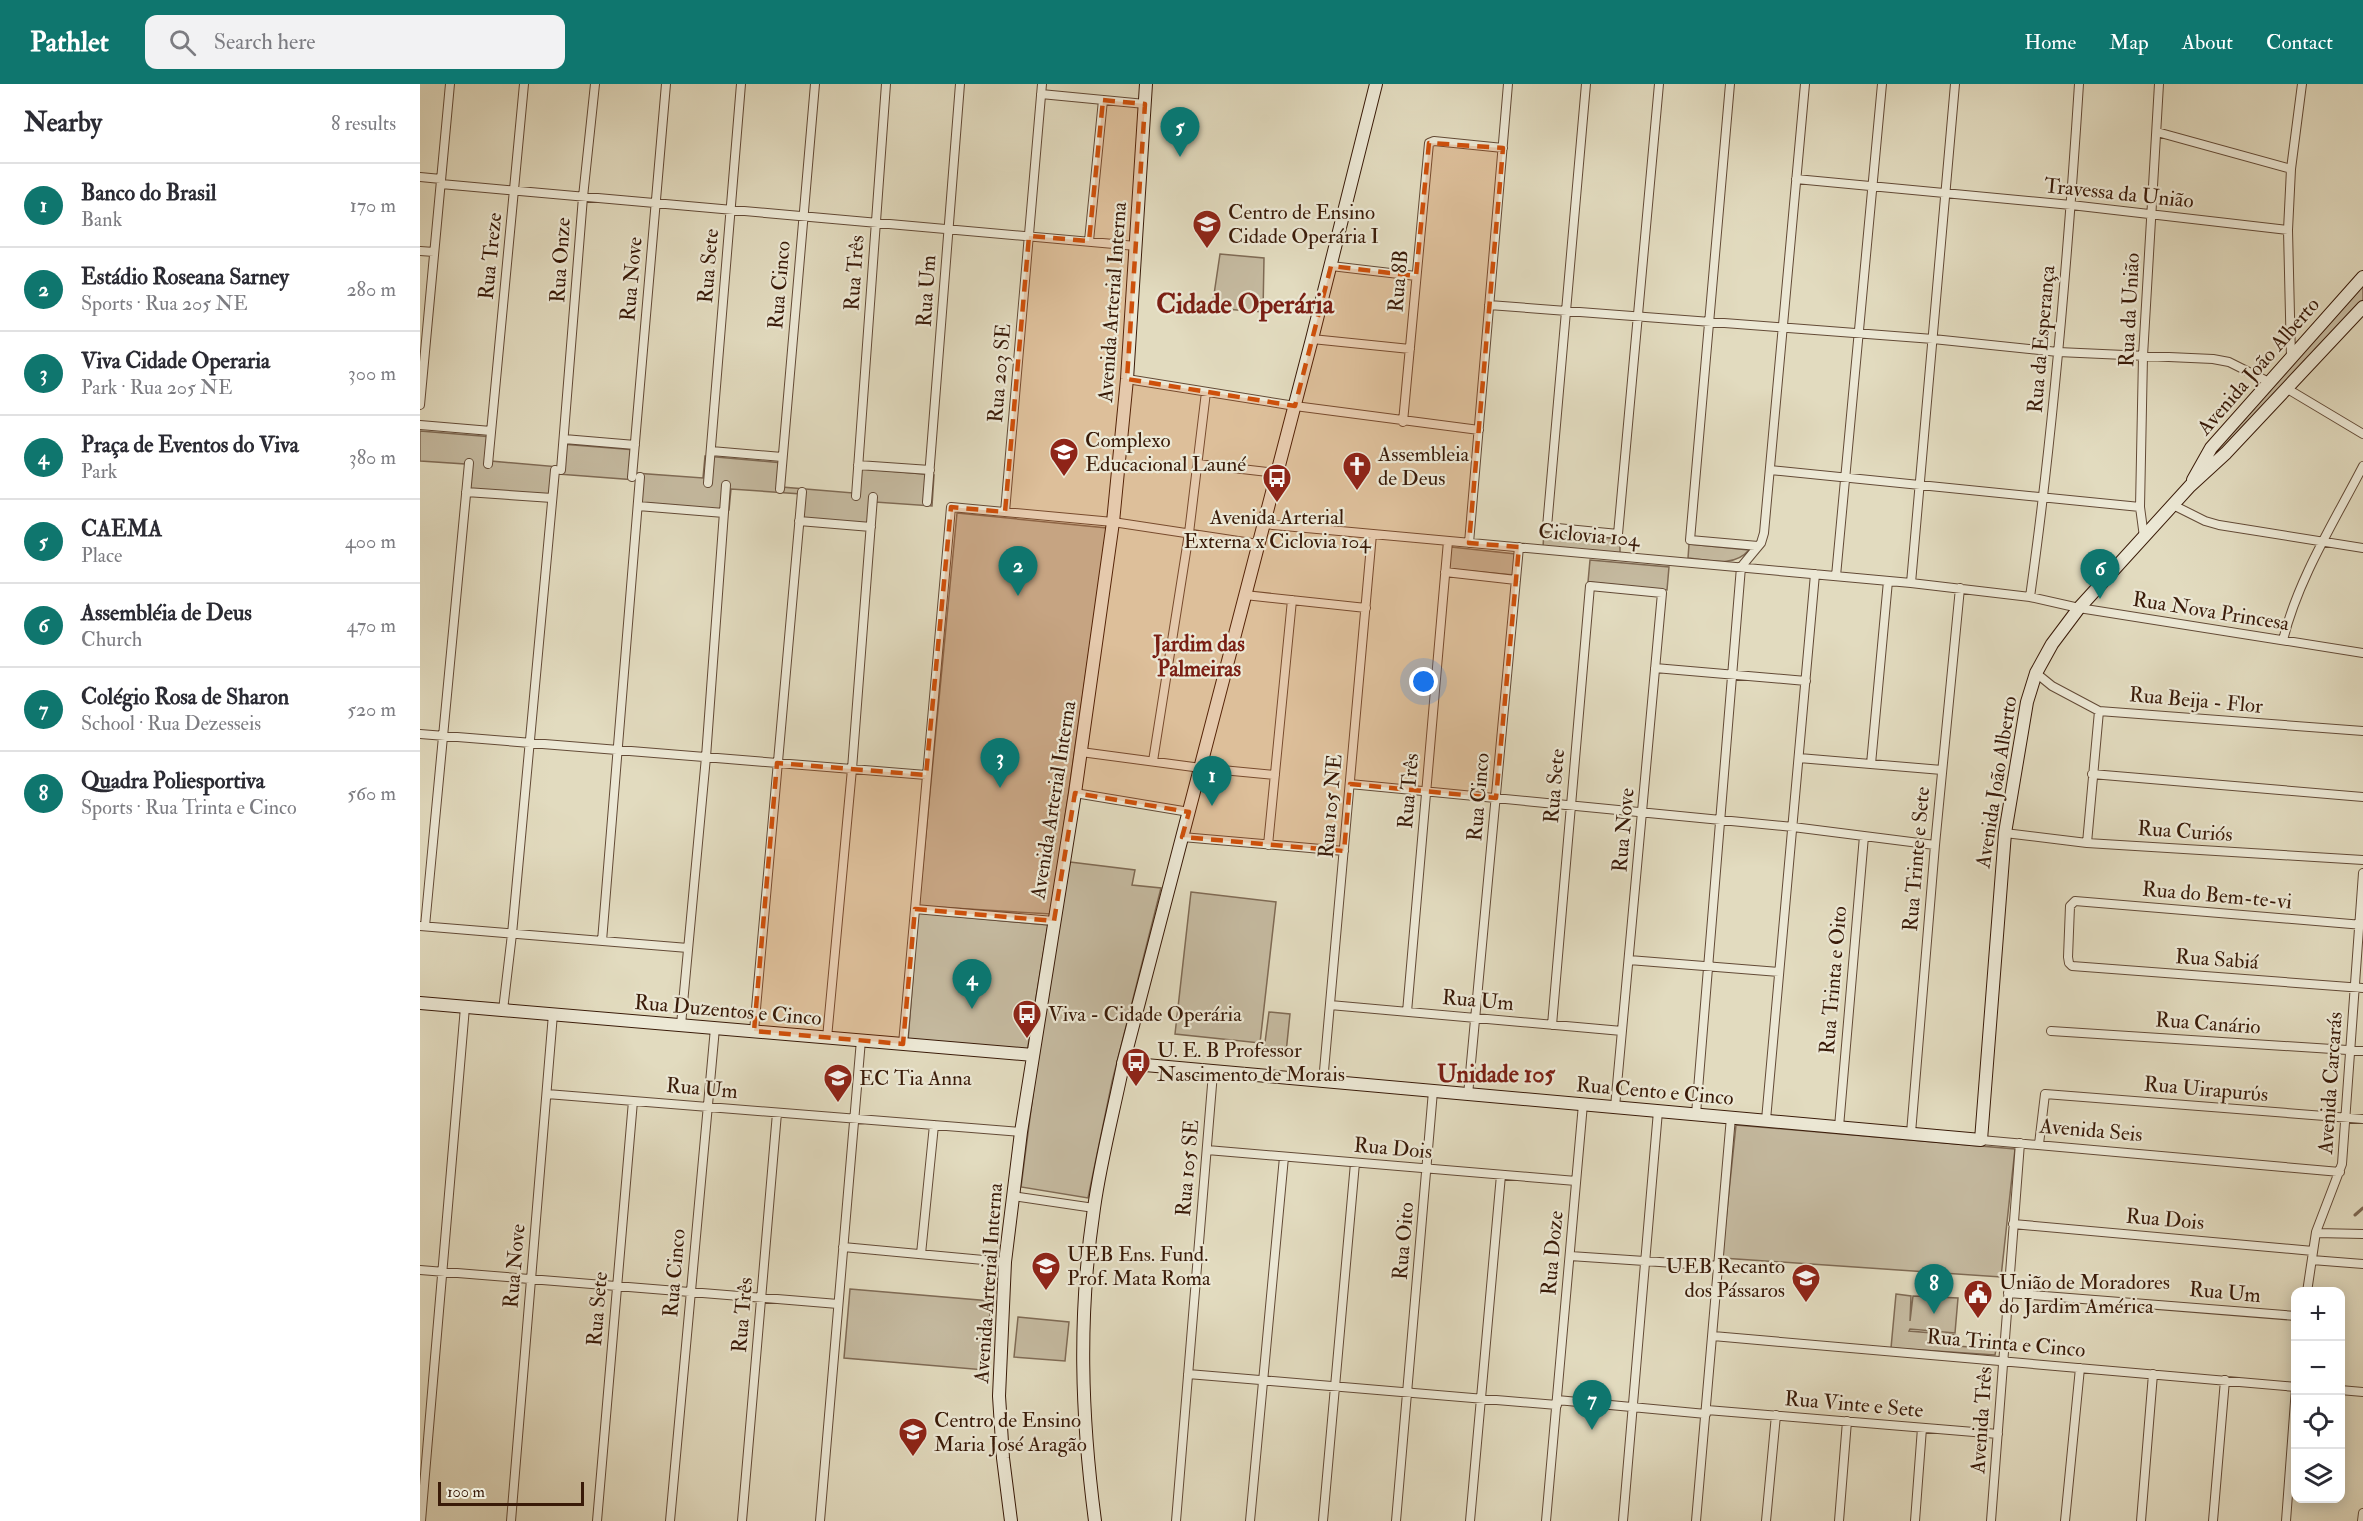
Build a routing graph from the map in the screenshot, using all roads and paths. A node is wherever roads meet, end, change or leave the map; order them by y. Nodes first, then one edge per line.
1 (450, 84) edge
2 (524, 84) edge
3 (595, 84) edge
4 (666, 84) edge
5 (741, 84) edge
6 (815, 84) edge
7 (886, 84) edge
8 (960, 84) edge
9 (1146, 84) edge
10 (1376, 84) edge
11 (1508, 84) edge
12 (1586, 84) edge
13 (1659, 84) edge
14 (1730, 84) edge
15 (1805, 84) edge
16 (1882, 84) edge
17 (1955, 84) edge
18 (2079, 84) edge
19 (2159, 84) edge
20 (2302, 84) edge
21 (1041, 89) edge
22 (1103, 100) junction
23 (1145, 104) junction
24 (2157, 132) junction
25 (1503, 147) junction
26 (2291, 169) junction
27 (420, 177) edge
28 (1796, 179) junction
29 (441, 182) junction
30 (1872, 186) junction
31 (515, 191) junction
32 (1945, 192) junction
33 (583, 197) junction
34 (656, 203) junction
35 (2071, 205) junction
36 (731, 210) junction
37 (2152, 215) junction
38 (803, 216) junction
39 (875, 222) junction
40 (948, 229) junction
41 (2288, 230) junction
42 (1029, 236) junction
43 (1089, 241) junction
44 (1136, 246) junction
45 (420, 251) edge
46 (434, 252) junction
47 (1331, 266) junction
48 (1416, 276) junction
49 (2363, 277) edge
50 (1489, 305) junction
51 (2363, 308) edge
52 (1565, 311) junction
53 (1638, 316) junction
54 (1710, 322) junction
55 (1783, 327) junction
56 (1859, 333) junction
57 (1312, 339) junction
58 (1933, 339) junction
59 (1410, 349) junction
60 (422, 352) edge
61 (2058, 352) junction
62 (2143, 356) junction
63 (2291, 358) junction
64 (1127, 379) junction
65 (2269, 382) junction
66 (2286, 388) junction
67 (1206, 392) junction
68 (420, 405) edge
69 (1294, 406) junction
70 (1403, 422) junction
71 (420, 425) edge
72 (1479, 430) junction
73 (492, 431) junction
74 (2363, 434) edge
75 (564, 439) junction
76 (635, 445) junction
77 (711, 452) junction
78 (782, 458) junction
79 (469, 463) dead end
80 (488, 464) dead end
81 (1198, 464) junction
82 (858, 465) junction
83 (2363, 466) edge
84 (930, 470) junction
85 (1770, 470) junction
86 (1277, 472) junction
87 (1845, 477) junction
88 (708, 483) dead end
89 (726, 485) dead end
90 (1920, 485) junction
91 (2190, 486) junction
92 (780, 489) dead end
93 (466, 492) junction
94 (802, 492) dead end
95 (856, 496) dead end
96 (873, 497) dead end
97 (2044, 497) junction
98 (552, 498) junction
99 (927, 502) dead end
100 (2173, 505) junction
101 (638, 506) junction
102 (2140, 507) junction
103 (1005, 512) junction
104 (724, 513) junction
105 (799, 521) junction
106 (1113, 522) junction
107 (1263, 524) junction
108 (871, 527) junction
109 (1190, 533) junction
110 (1372, 534) junction
111 (2144, 537) junction
112 (1448, 541) junction
113 (2323, 542) junction
114 (1469, 543) junction
115 (1258, 544) junction
116 (1758, 546) junction
117 (1519, 547) junction
118 (2363, 548) edge
119 (1741, 567) junction
120 (1445, 573) junction
121 (1815, 574) junction
122 (1836, 576) junction
123 (1516, 580) junction
124 (1888, 581) junction
125 (1911, 583) junction
126 (1960, 588) junction
127 (1626, 590) joint
128 (1245, 595) junction
129 (2030, 597) junction
130 (1292, 600) junction
131 (1366, 608) junction
132 (2079, 608) junction
133 (2283, 640) junction
134 (2363, 653) edge
135 (1655, 668) junction
136 (2036, 673) junction
137 (1732, 674) junction
138 (1806, 681) junction
139 (2099, 711) junction
140 (2363, 731) edge
141 (420, 734) edge
142 (444, 736) junction
143 (530, 743) junction
144 (618, 750) junction
145 (1081, 752) junction
146 (706, 757) junction
147 (1799, 758) junction
148 (1153, 762) junction
149 (777, 763) junction
150 (1871, 764) junction
151 (1201, 768) junction
152 (852, 769) junction
153 (1942, 770) junction
154 (2092, 774) junction
155 (926, 775) junction
156 (1275, 775) junction
157 (1350, 784) junction
158 (1426, 791) junction
159 (1075, 794) junction
160 (2363, 797) edge
161 (1496, 798) junction
162 (1571, 805) junction
163 (1189, 812) junction
164 (1642, 812) junction
165 (1720, 820) junction
166 (1793, 827) junction
167 (2005, 833) junction
168 (1864, 836) junction
169 (1182, 837) junction
170 (2087, 843) junction
171 (1935, 844) junction
172 (1268, 845) junction
173 (1344, 851) junction
174 (2363, 860) edge
175 (2363, 873) edge
176 (915, 909) junction
177 (1054, 921) junction
178 (2361, 925) edge
179 (423, 926) edge
180 (512, 934) junction
181 (602, 941) junction
182 (688, 948) junction
183 (1629, 960) junction
184 (2069, 963) joint
185 (1708, 966) junction
186 (1779, 972) junction
187 (2359, 987) edge
188 (420, 1003) edge
189 (1330, 1005) junction
190 (465, 1007) junction
191 (502, 1010) junction
192 (1407, 1012) junction
193 (553, 1014) junction
194 (1476, 1018) junction
195 (681, 1025) junction
196 (1552, 1025) junction
197 (714, 1028) junction
198 (754, 1031) junction
199 (1622, 1031) junction
200 (2051, 1031) dead end
201 (827, 1038) junction
202 (861, 1041) junction
203 (903, 1044) junction
204 (2351, 1050) junction
205 (2363, 1051) edge
206 (1033, 1055) junction
207 (1123, 1063) junction
208 (1213, 1073) junction
209 (1323, 1082) junction
210 (1433, 1092) junction
211 (547, 1094) junction
212 (1468, 1095) junction
213 (633, 1101) junction
214 (1583, 1104) junction
215 (707, 1107) junction
216 (1615, 1107) junction
217 (1658, 1111) junction
218 (777, 1113) junction
219 (1696, 1114) junction
220 (1731, 1117) junction
221 (2346, 1118) junction
222 (854, 1119) junction
223 (2363, 1119) edge
224 (1766, 1120) junction
225 (934, 1125) junction
226 (1839, 1126) junction
227 (1021, 1132) junction
228 (1911, 1133) junction
229 (1981, 1140) junction
230 (2020, 1143) junction
231 (2039, 1144) junction
232 (1206, 1150) junction
233 (1284, 1156) junction
234 (1355, 1163) junction
235 (1427, 1169) junction
236 (2340, 1172) junction
237 (1501, 1175) junction
238 (1576, 1181) junction
239 (1013, 1196) junction
240 (1094, 1208) junction
241 (2013, 1224) junction
242 (2316, 1233) junction
243 (2363, 1234) edge
244 (843, 1247) junction
245 (921, 1254) junction
246 (2312, 1255) junction
247 (1570, 1256) junction
248 (1645, 1261) junction
249 (1005, 1262) junction
250 (2363, 1264) edge
251 (1719, 1266) junction
252 (420, 1270) edge
253 (442, 1272) junction
254 (531, 1279) junction
255 (617, 1286) junction
256 (2308, 1287) edge
257 (691, 1292) junction
258 (2008, 1293) junction
259 (761, 1297) junction
260 (838, 1304) junction
261 (2291, 1316) edge
262 (1713, 1336) junction
263 (2003, 1361) junction
264 (2080, 1368) junction
265 (1188, 1374) junction
266 (2153, 1374) junction
267 (1263, 1380) junction
268 (2225, 1380) junction
269 (1335, 1386) junction
270 (2291, 1387) edge
271 (2345, 1390) edge
272 (2363, 1392) edge
273 (1408, 1393) junction
274 (2294, 1395) edge
275 (1482, 1399) junction
276 (1557, 1403) junction
277 (1633, 1407) junction
278 (1707, 1412) junction
279 (1776, 1415) junction
280 (1847, 1421) junction
281 (1922, 1428) junction
282 (1998, 1434) junction
283 (2363, 1513) edge
284 (420, 1521) edge
285 (511, 1521) edge
286 (597, 1521) edge
287 (670, 1521) edge
288 (742, 1521) edge
289 (820, 1521) edge
290 (1011, 1521) edge
291 (1095, 1521) edge
292 (1176, 1521) edge
293 (1250, 1521) edge
294 (1323, 1521) edge
295 (1396, 1521) edge
296 (1470, 1521) edge
297 (1546, 1521) edge
298 (1623, 1521) edge
299 (1696, 1521) edge
300 (1766, 1521) edge
301 (1839, 1521) edge
302 (1915, 1521) edge
303 (1991, 1521) edge
304 (2065, 1521) edge
305 (2141, 1521) edge
306 (2213, 1521) edge
307 (2286, 1521) edge
308 (2362, 1521) edge

1 - 29 street
2 - 31 street, Rua Treze
3 - 33 street, Rua Onze
4 - 34 street, Rua Nove
5 - 36 street, Rua Sete
6 - 38 street, Rua Cinco
7 - 39 street, Rua Três
8 - 40 street, Rua Um
9 - 23 main road, Avenida Arterial Interna
10 - 47 main road
11 - 25 street
12 - 52 street
13 - 53 street
14 - 54 street
15 - 28 street
16 - 30 street
17 - 32 street
18 - 35 street, Rua da Esperança
19 - 24 street, Rua da União
20 - 26 street
21 - 22 street
21 - 42 street, Rua 203 SE
22 - 23 street
22 - 43 street
23 - 44 main road, Avenida Arterial Interna
24 - 26 street
24 - 37 street, Rua da União
25 - 48 street, Rua 8B
25 - 50 street
26 - 41 street
27 - 29 street
28 - 30 street, Travessa da União
28 - 55 street
29 - 31 street
29 - 46 street
30 - 32 street, Travessa da União
30 - 56 street
31 - 33 street
31 - 73 street, Rua Treze
32 - 35 street, Travessa da União
32 - 58 street
33 - 34 street
33 - 75 street, Rua Onze
34 - 36 street
34 - 76 street, Rua Nove
35 - 37 street, Travessa da União
35 - 61 street, Rua da Esperança
36 - 38 street
36 - 77 street, Rua Sete
37 - 41 street, Travessa da União
37 - 62 street, Rua da União
38 - 39 street
38 - 78 street, Rua Cinco
39 - 40 street
39 - 82 street, Rua Três
40 - 42 street
40 - 84 street, Rua Um
41 - 63 street
42 - 43 street
42 - 103 street, Rua 203 SE
43 - 44 street
44 - 64 main road, Avenida Arterial Interna
45 - 46 street
46 - 60 street
47 - 48 street
47 - 57 main road
48 - 59 street, Rua 8B
49 - 63 main road, Avenida João Alberto
50 - 52 street
50 - 72 street
51 - 66 main road, Avenida João Alberto
52 - 53 street
52 - 53 street
53 - 54 street
54 - 55 street
54 - 116 street
55 - 56 street
55 - 85 street
56 - 58 street
56 - 87 street
57 - 59 street
57 - 69 main road
58 - 61 street
58 - 90 street
59 - 70 street, Rua 8B
60 - 68 street
61 - 62 street
61 - 97 street, Rua da Esperança
62 - 65 street
62 - 102 street, Rua da União
63 - 65 main road, Avenida João Alberto
64 - 67 street
64 - 106 main road, Avenida Arterial Interna
65 - 91 main road, Avenida João Alberto
66 - 74 street
66 - 91 main road, Avenida João Alberto
67 - 69 street
67 - 81 street
69 - 70 street
69 - 86 main road
70 - 72 street
71 - 73 street
72 - 114 street
73 - 80 street, Rua Treze
75 - 76 street
75 - 98 street, Rua Onze
76 - 101 street, Rua Nove
77 - 78 street
77 - 88 street, Rua Sete
78 - 92 street, Rua Cinco
79 - 93 street
81 - 86 street
81 - 109 street
82 - 84 street
82 - 95 street, Rua Três
83 - 113 street
84 - 99 street, Rua Um
85 - 87 street
85 - 116 street
86 - 107 main road
87 - 90 street
87 - 122 street
89 - 104 street
90 - 97 street
90 - 125 street
91 - 100 main road, Avenida João Alberto
93 - 98 street
93 - 142 street
94 - 105 street
96 - 108 street
97 - 102 street
97 - 129 street, Rua da Esperança
98 - 143 street
100 - 111 main road, Avenida João Alberto
100 - 113 street
101 - 104 street
101 - 144 street, Rua Nove
102 - 111 street, Rua da União
103 - 106 street
103 - 155 street
104 - 146 street
105 - 108 street
105 - 149 street
106 - 109 street
106 - 145 main road, Avenida Arterial Interna
107 - 110 street, Ciclovia 104
107 - 115 main road
108 - 152 street
109 - 115 street
109 - 148 street
110 - 112 street, Ciclovia 104
110 - 131 street, Rua 105 NE
111 - 132 main road, Avenida João Alberto
112 - 114 street, Ciclovia 104
112 - 120 street, Rua Três
113 - 118 street
113 - 133 street
114 - 117 street, Ciclovia 104
115 - 128 main road
116 - 119 street
117 - 119 street, Ciclovia 104
117 - 123 street, Rua Cinco
119 - 121 street, Ciclovia 104
119 - 137 street
120 - 123 street
120 - 158 street, Rua Três
121 - 122 street, Ciclovia 104
121 - 138 street
122 - 124 street, Ciclovia 104
123 - 161 street, Rua Cinco
124 - 125 street, Ciclovia 104
124 - 150 street
125 - 126 street, Rua Nova Princesa
126 - 129 street, Rua Nova Princesa
126 - 153 street, Rua Trinte e Sete
127 - 135 street, Rua Nove
127 - 162 street, Rua Sete
128 - 130 street
128 - 151 main road
129 - 132 street, Rua Nova Princesa
130 - 131 street
130 - 156 street
131 - 157 street, Rua 105 NE
132 - 133 street, Rua Nova Princesa
132 - 136 main road, Avenida João Alberto
133 - 134 street, Rua Nova Princesa
135 - 137 street
135 - 164 street, Rua Nove
136 - 139 street, Rua Beija - Flor
136 - 167 main road, Avenida João Alberto
137 - 138 street
137 - 165 street
138 - 147 street
139 - 140 street, Rua Beija - Flor
139 - 154 street
141 - 142 street
142 - 143 street
142 - 179 street
143 - 144 street
143 - 180 street
144 - 146 street
144 - 181 street, Rua Nove
145 - 148 street
145 - 159 main road, Avenida Arterial Interna
146 - 149 street
146 - 182 street
147 - 150 street
147 - 166 street
148 - 151 street
149 - 152 street
149 - 198 street
150 - 153 street
151 - 156 street
151 - 163 main road
152 - 155 street
152 - 201 street
153 - 171 street, Rua Trinte e Sete
154 - 160 street
154 - 170 street
155 - 176 street
156 - 172 street
157 - 158 street
157 - 173 street, Rua 105 NE
158 - 161 street
158 - 192 street, Rua Três
159 - 163 street
159 - 177 main road, Avenida Arterial Interna
161 - 162 street
161 - 194 street, Rua Cinco
162 - 164 street
162 - 196 street, Rua Sete
163 - 169 main road
164 - 165 street
164 - 183 street, Rua Nove
165 - 166 street
165 - 185 street
166 - 168 street
166 - 186 street
167 - 170 street, Rua Curiós
167 - 229 main road, Avenida João Alberto
168 - 171 street
168 - 226 street, Rua Trinta e Oito
169 - 172 street
169 - 207 main road
170 - 174 street, Rua Curiós
171 - 228 street, Rua Trinte e Sete
172 - 173 street
173 - 189 street, Rua 105 NE
175 - 178 street, Avenida Carcarás
176 - 177 street
176 - 203 street
177 - 206 main road, Avenida Arterial Interna
178 - 184 street, Rua do Bem-te-vi
178 - 187 street, Avenida Carcarás
179 - 180 street
180 - 181 street
180 - 191 street
181 - 182 street
182 - 195 street
183 - 185 street
183 - 199 street, Rua Nove
184 - 187 street, Rua Sabiá
185 - 186 street
185 - 219 street
186 - 224 street
187 - 204 street, Avenida Carcarás
188 - 190 main road, Rua Duzentos e Cinco
189 - 192 street, Rua Um
189 - 209 street, Rua 105 NE
190 - 191 main road, Rua Duzentos e Cinco
190 - 253 street
191 - 193 main road, Rua Duzentos e Cinco
192 - 194 street, Rua Um
193 - 195 main road, Rua Duzentos e Cinco
193 - 211 street, Rua Nove
194 - 196 street, Rua Um
194 - 212 street
195 - 197 main road, Rua Duzentos e Cinco
196 - 199 street, Rua Um
197 - 198 main road, Rua Duzentos e Cinco
197 - 215 street, Rua Cinco
198 - 201 main road, Rua Duzentos e Cinco
199 - 216 street, Rua Nove
200 - 204 street, Rua Canário
201 - 202 main road, Rua Duzentos e Cinco
202 - 203 main road, Rua Duzentos e Cinco
202 - 222 street
203 - 206 main road, Rua Duzentos e Cinco
204 - 205 street, Rua Canário
204 - 221 street, Avenida Carcarás
206 - 227 main road, Avenida Arterial Interna
207 - 208 main road, Rua Cento e Cinco
207 - 240 main road
208 - 209 main road, Rua Cento e Cinco
208 - 232 street, Rua 105 SE
209 - 210 main road, Rua Cento e Cinco
210 - 212 main road, Rua Cento e Cinco
210 - 235 street, Rua Oito
211 - 213 street, Rua Um
211 - 254 street, Rua Nove
212 - 214 main road, Rua Cento e Cinco
213 - 215 street, Rua Um
213 - 255 street, Rua Sete
214 - 216 main road, Rua Cento e Cinco
214 - 238 street, Rua Doze
215 - 218 street, Rua Um
215 - 257 street, Rua Cinco
216 - 217 main road, Rua Cento e Cinco
217 - 219 main road, Rua Cento e Cinco
217 - 248 street
218 - 222 street, Rua Um
218 - 259 street, Rua Três
219 - 220 main road, Rua Cento e Cinco
220 - 224 main road, Rua Cento e Cinco
220 - 251 street
221 - 223 street, Rua Uirapurύs
221 - 231 street, Rua Uirapurύs
221 - 236 street, Avenida Carcarás
222 - 225 street, Rua Um
222 - 244 street
224 - 226 main road, Rua Cento e Cinco
225 - 227 street, Rua Um
225 - 245 street
226 - 228 main road, Avenida Seis
227 - 239 main road, Avenida Arterial Interna
228 - 229 main road, Avenida Seis
229 - 230 street, Avenida Seis
230 - 231 street, Avenida Seis
230 - 241 street, Avenida Três
231 - 236 street, Avenida Seis
232 - 233 street, Rua Dois
232 - 265 street, Rua 105 SE
233 - 234 street, Rua Dois
233 - 267 street
234 - 235 street, Rua Dois
234 - 269 street
235 - 237 street, Rua Dois
235 - 273 street, Rua Oito
236 - 242 street, Avenida Carcarás
237 - 238 street, Rua Dois
237 - 275 street
238 - 247 street, Rua Doze
239 - 240 street
239 - 249 main road, Avenida Arterial Interna
240 - 291 main road
241 - 246 street, Rua Dois
241 - 258 street, Avenida Três
242 - 243 street
242 - 246 street, Avenida Carcarás
244 - 245 street
244 - 260 street
245 - 249 street
246 - 250 street, Rua Dois
246 - 256 street, Avenida Carcarás
247 - 248 street
247 - 276 street, Rua Doze
248 - 251 street
248 - 277 street
249 - 290 main road, Avenida Arterial Interna
251 - 262 street
252 - 253 street
253 - 254 street
253 - 284 street
254 - 255 street
254 - 285 street, Rua Nove
255 - 257 street
255 - 286 street, Rua Sete
257 - 259 street
257 - 287 street, Rua Cinco
258 - 261 street, Rua Um
258 - 263 street, Avenida Três
259 - 260 street
259 - 288 street, Rua Três
260 - 289 street
262 - 263 street, Rua Trinta e Cinco
262 - 278 street
263 - 264 street, Rua Trinta e Cinco
263 - 282 street, Avenida Três
264 - 266 street, Rua Trinta e Cinco
264 - 304 street
265 - 267 street
265 - 292 street, Rua 105 SE
266 - 268 street, Rua Trinta e Cinco
266 - 305 street
267 - 269 street
267 - 293 street
268 - 270 street, Rua Trinta e Cinco
268 - 306 street
269 - 273 street
269 - 294 street
271 - 272 street
273 - 275 street
273 - 295 street, Rua Oito
274 - 307 street
275 - 276 street
275 - 296 street
276 - 277 street, Rua Vinte e Sete
276 - 297 street, Rua Doze
277 - 278 street, Rua Vinte e Sete
277 - 298 street
278 - 279 street, Rua Vinte e Sete
278 - 299 street
279 - 280 street, Rua Vinte e Sete
279 - 300 street
280 - 281 street, Rua Vinte e Sete
280 - 301 street
281 - 282 street, Rua Vinte e Sete
281 - 302 street
282 - 303 street, Avenida Três
283 - 308 street

